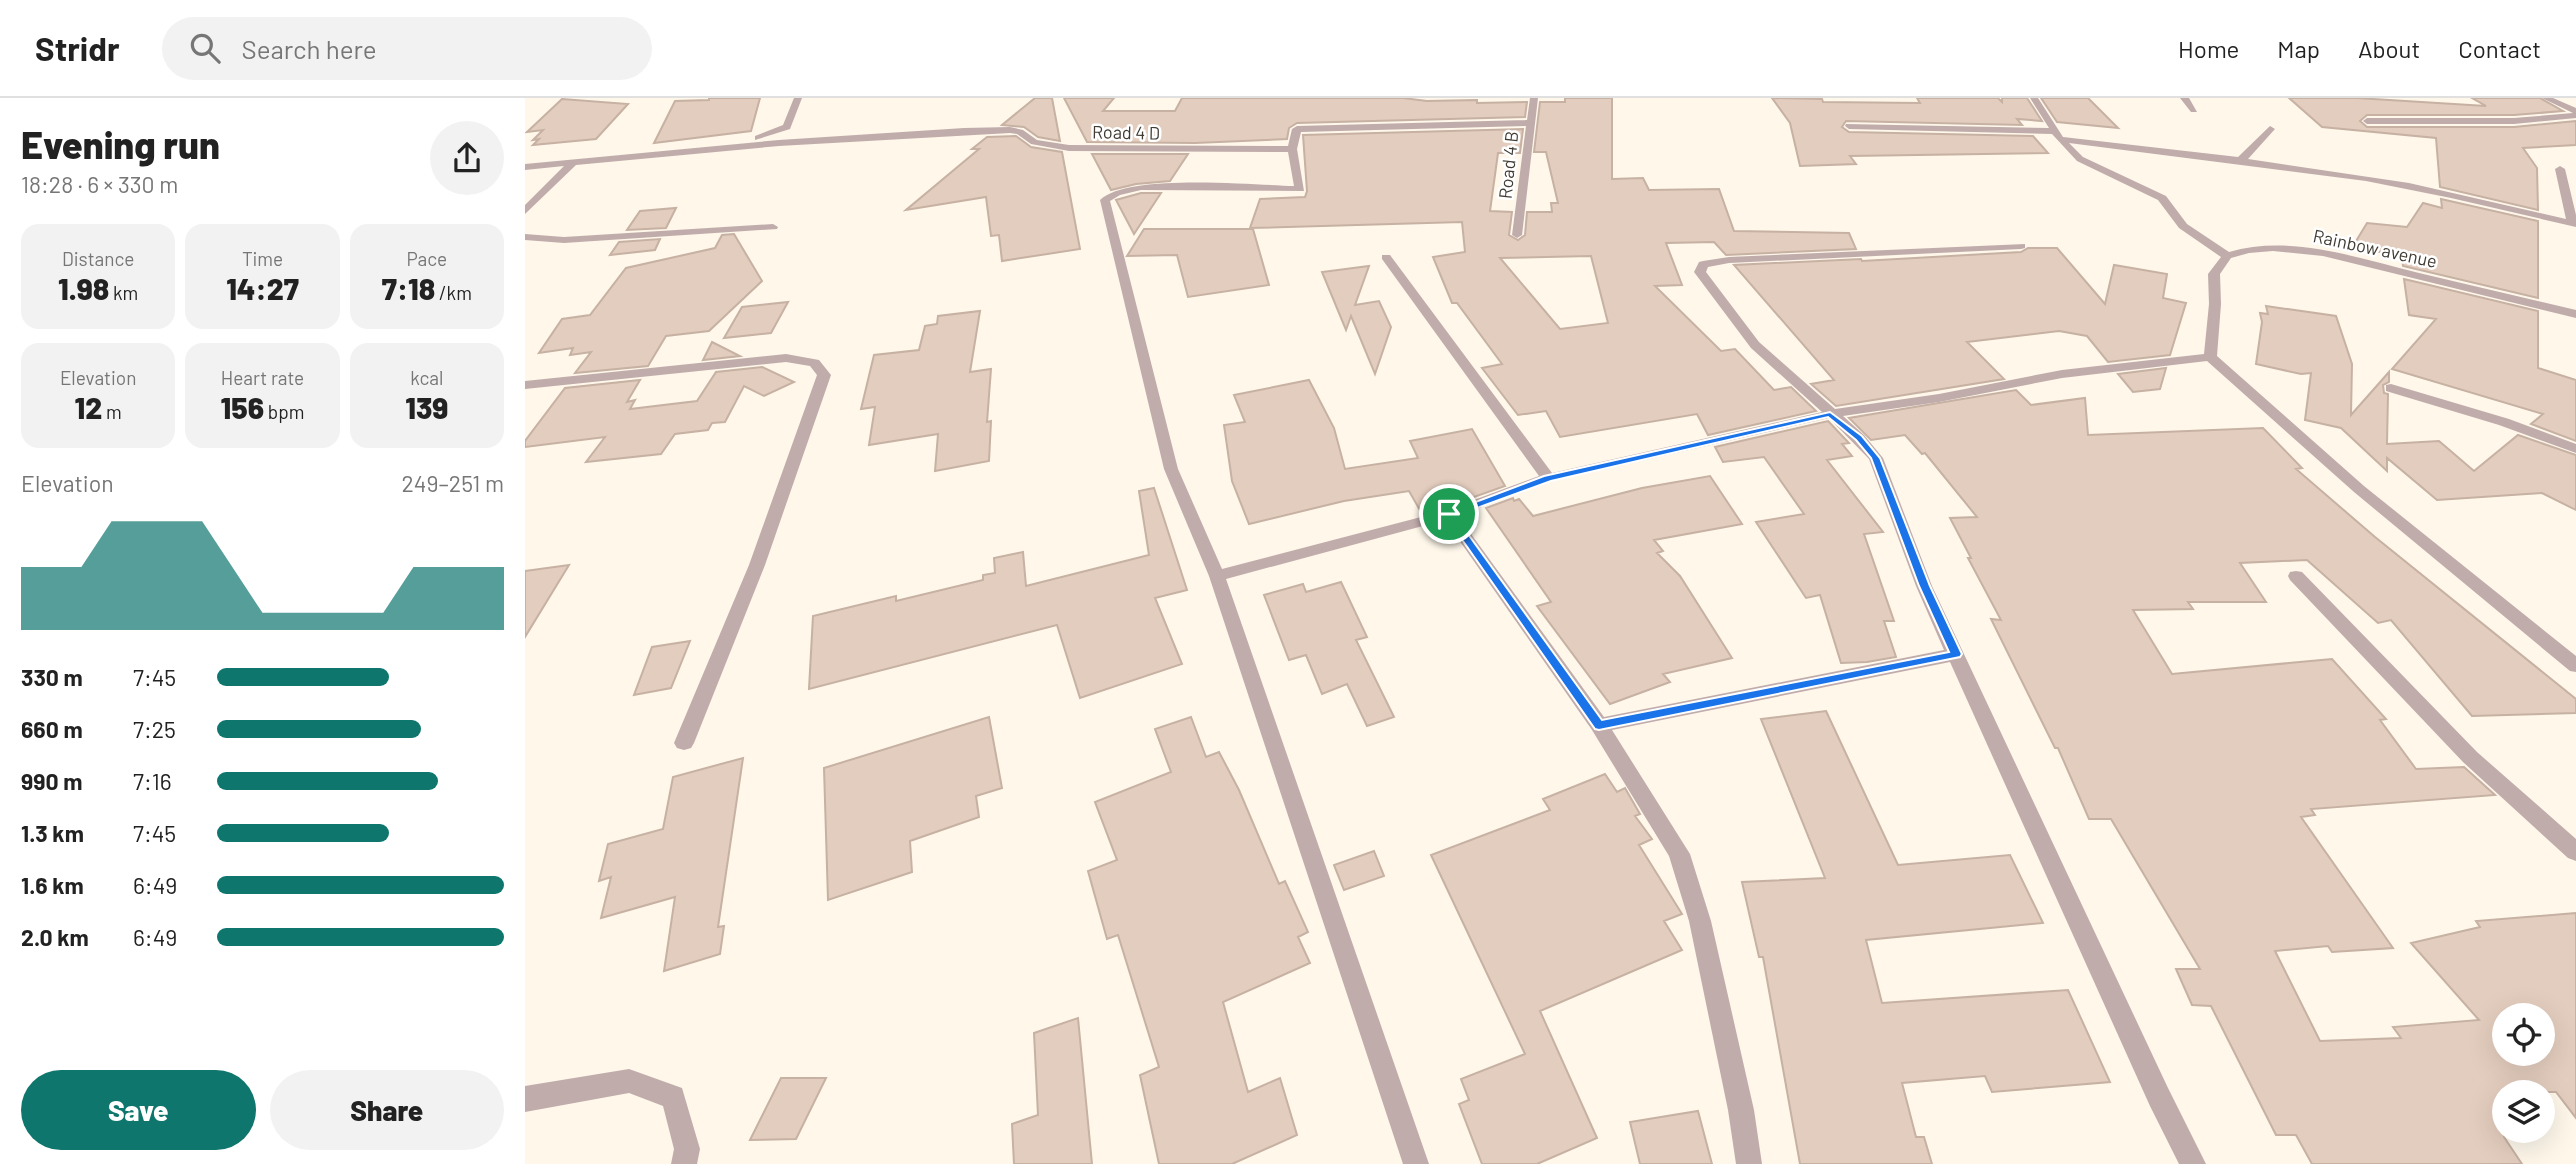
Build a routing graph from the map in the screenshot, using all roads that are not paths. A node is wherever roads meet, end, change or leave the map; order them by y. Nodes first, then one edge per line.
1 (797, 98) edge
2 (1534, 98) edge
3 (2034, 98) edge
4 (2184, 98) edge
5 (2546, 98) edge
6 (2194, 110) dead end
7 (2576, 113) edge
8 (2367, 121) dead end
9 (1529, 123) junction
10 (1849, 126) dead end
11 (787, 127) junction
12 (2270, 129) dead end
13 (2057, 135) junction
14 (818, 141) junction
15 (731, 149) junction
16 (1292, 149) junction
17 (2241, 160) junction
18 (573, 163) junction
19 (525, 167) edge
20 (2560, 169) dead end
21 (525, 211) edge
22 (2575, 224) edge
23 (773, 227) dead end
24 (1517, 235) dead end
25 (525, 237) edge
26 (2021, 246) dead end
27 (2227, 256) junction
28 (1386, 257) dead end
29 (2576, 314) edge
30 (2210, 356) junction
31 (525, 385) edge
32 (2391, 388) dead end
33 (1830, 414) junction
34 (2576, 449) edge
35 (1548, 478) junction
36 (1449, 514) junction
37 (1217, 576) junction
38 (2296, 576) dead end
39 (1956, 654) junction
40 (2576, 666) edge
41 (1599, 725) junction
42 (684, 743) dead end
43 (2576, 852) edge
44 (525, 1099) edge
45 (684, 1164) edge
46 (1416, 1164) edge
47 (1749, 1164) edge
48 (2193, 1164) edge

1 - 11 street
2 - 9 street, Road 4 B
3 - 13 street
4 - 6 street
5 - 7 street
7 - 8 street
9 - 16 street
9 - 24 street, Road 4 B
10 - 13 street
11 - 14 street
11 - 15 street
12 - 17 street
13 - 17 street
13 - 27 street
14 - 15 street, Road 4 D
14 - 16 street, Road 4 D
15 - 18 street, Road 4 D
16 - 37 street
17 - 22 street
18 - 19 street, Road 4 D
18 - 21 street
20 - 22 street
23 - 25 street
26 - 33 street
27 - 29 street, Rainbow avenue
27 - 30 street
28 - 35 street
30 - 33 street
30 - 40 street
31 - 42 street
32 - 34 street
33 - 35 street
33 - 39 street
35 - 36 street
36 - 37 street
36 - 41 street
37 - 46 street
38 - 43 street
39 - 41 street
39 - 48 street
41 - 47 street
44 - 45 street

